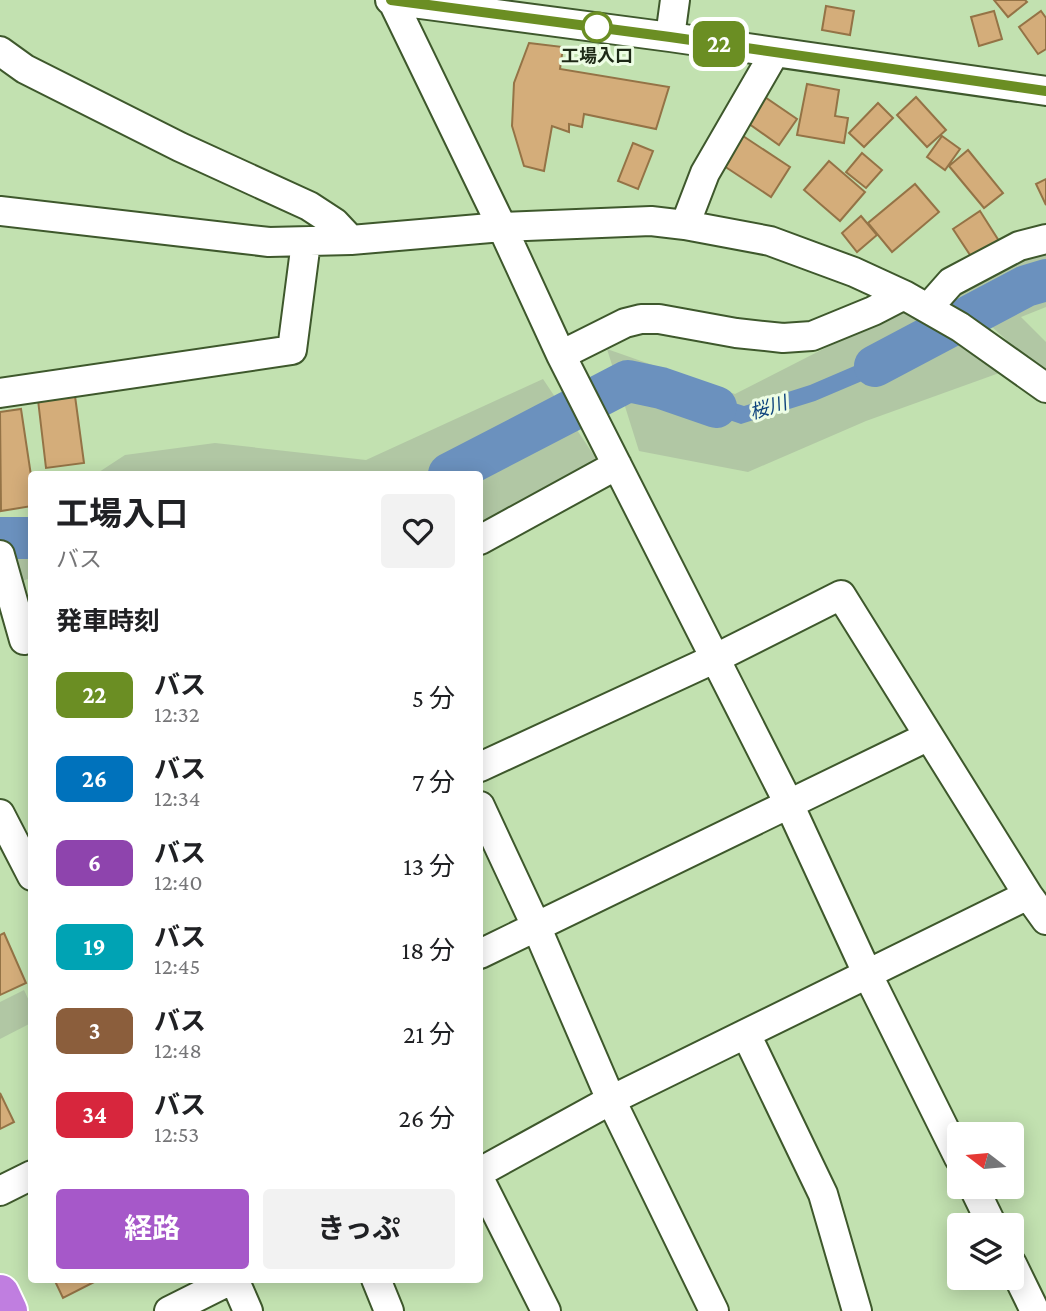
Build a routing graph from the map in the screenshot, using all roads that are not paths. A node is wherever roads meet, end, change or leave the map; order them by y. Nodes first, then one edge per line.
1 (391, 0) edge
2 (675, 0) edge
3 (438, 4) edge
4 (670, 37) junction
5 (0, 51) edge
6 (775, 52) junction
7 (1046, 91) edge
8 (0, 211) edge
9 (685, 225) junction
10 (502, 227) junction
11 (1046, 239) edge
12 (351, 240) junction
13 (306, 242) junction
14 (923, 306) junction
15 (565, 362) junction
16 (1046, 388) edge
17 (0, 393) edge
18 (617, 465) junction
19 (483, 538) edge
20 (0, 555) edge
21 (18, 640) edge
22 (716, 658) junction
23 (929, 736) junction
24 (483, 766) edge
25 (789, 804) junction
26 (483, 812) edge
27 (0, 814) edge
28 (28, 868) edge
29 (1028, 895) junction
30 (1046, 920) edge
31 (536, 926) junction
32 (483, 952) edge
33 (867, 973) junction
34 (746, 1034) junction
35 (611, 1100) junction
36 (947, 1134) edge
37 (483, 1170) edge
38 (28, 1177) edge
39 (483, 1186) edge
40 (0, 1191) edge
41 (226, 1283) edge
42 (236, 1283) edge
43 (378, 1283) edge
44 (1024, 1289) edge
45 (0, 1294) edge
46 (8, 1311) edge
47 (169, 1311) edge
48 (248, 1311) edge
49 (389, 1311) edge
50 (546, 1311) edge
51 (714, 1311) edge
52 (857, 1311) edge
53 (1035, 1311) edge

1 - 3 street
1 - 10 street
2 - 4 street
3 - 4 street
4 - 6 street
5 - 12 street
6 - 7 street
6 - 9 street
8 - 13 street
9 - 10 street
9 - 14 street
10 - 12 street
10 - 15 street
11 - 14 street
12 - 13 street
13 - 17 street
14 - 15 street
14 - 16 street
15 - 18 street
18 - 19 street
18 - 22 street
20 - 21 street
22 - 23 street
22 - 24 street
22 - 25 street
23 - 25 street
23 - 29 street
25 - 31 street
25 - 33 street
26 - 31 street
27 - 28 street
29 - 30 street
29 - 33 street
31 - 32 street
31 - 35 street
33 - 34 street
33 - 36 street
34 - 35 street
34 - 52 street
35 - 37 street
35 - 51 street
38 - 40 street
39 - 50 street
41 - 47 street
42 - 48 street
43 - 49 street
44 - 53 street
45 - 46 highway

